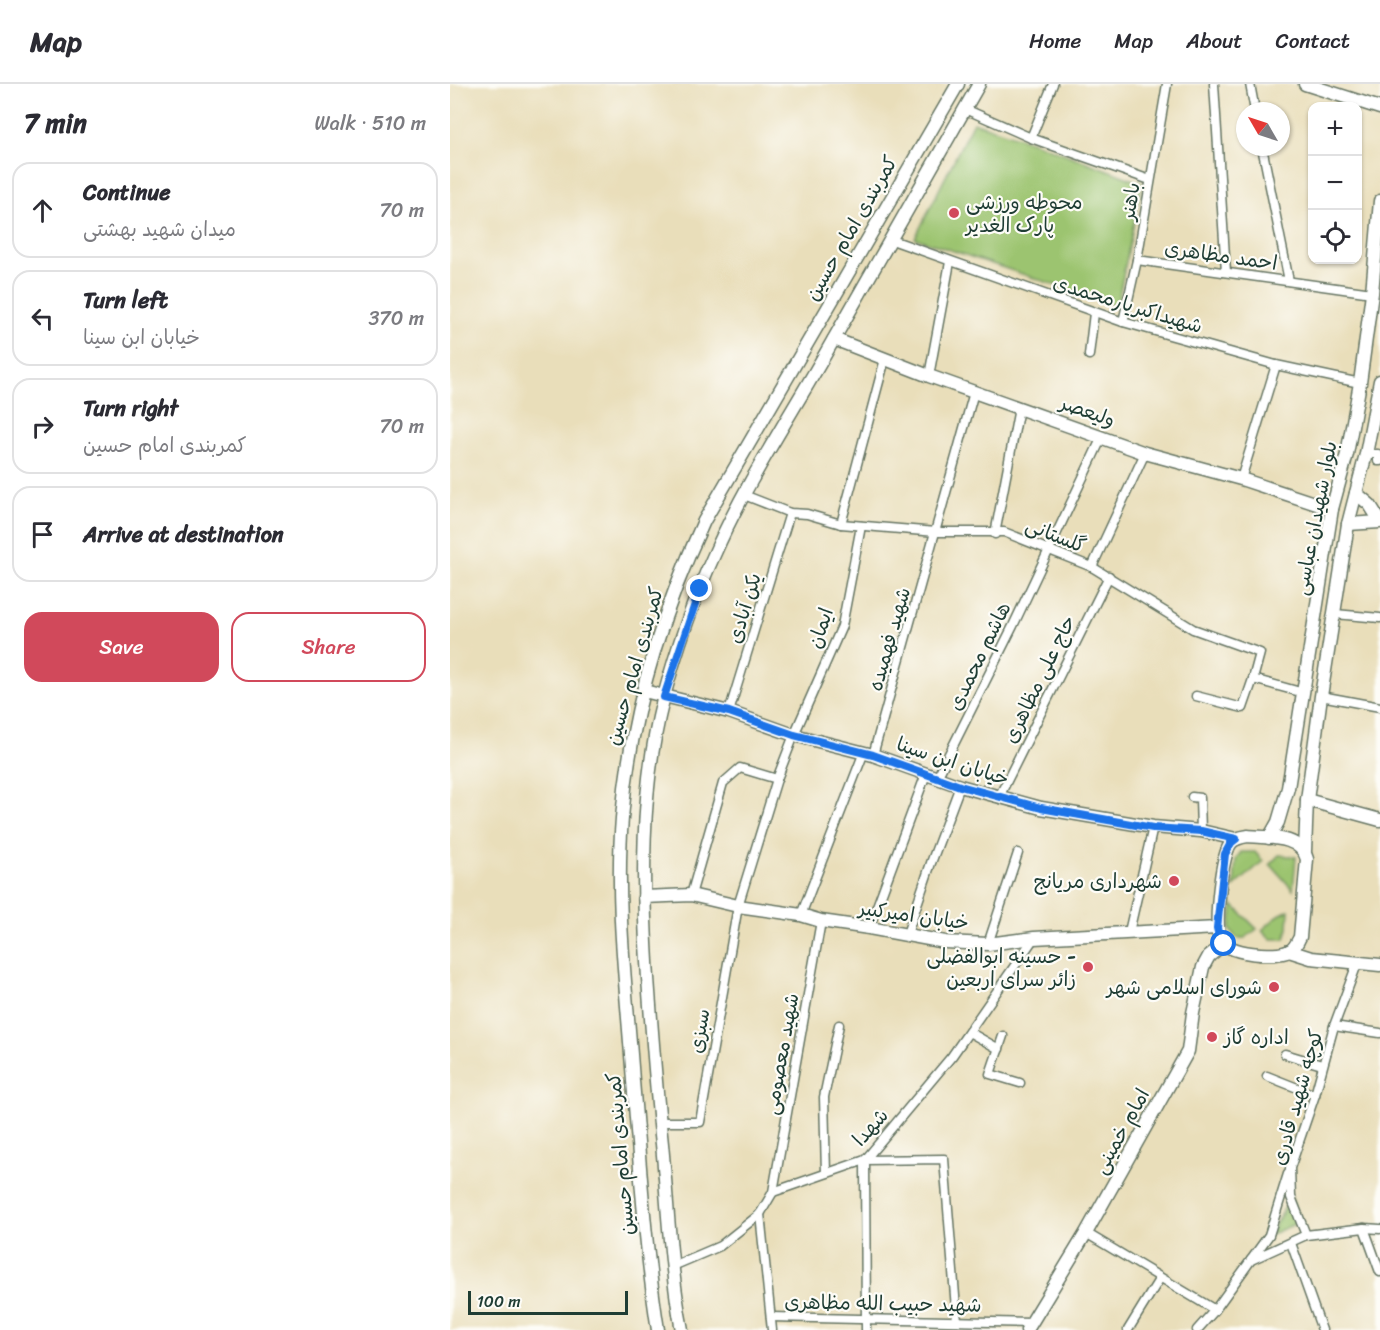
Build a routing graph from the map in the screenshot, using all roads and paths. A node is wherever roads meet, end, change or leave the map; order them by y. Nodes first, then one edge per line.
1 (958, 84) edge
2 (979, 84) edge
3 (1053, 84) edge
4 (1167, 84) edge
5 (1214, 84) edge
6 (1250, 84) edge
7 (1305, 84) edge
8 (1253, 102) edge
9 (1380, 108) edge
10 (965, 109) junction
11 (1031, 138) junction
12 (1264, 156) edge
13 (1150, 180) junction
14 (1380, 201) edge
15 (892, 240) junction
16 (1137, 260) junction
17 (950, 262) junction
18 (1226, 272) junction
19 (1289, 281) junction
20 (1372, 293) junction
21 (1094, 313) junction
22 (1123, 322) junction
23 (834, 339) junction
24 (1089, 355) dead end
25 (885, 359) junction
26 (1276, 365) junction
27 (929, 376) junction
28 (1380, 381) edge
29 (1360, 383) junction
30 (974, 392) junction
31 (1019, 408) junction
32 (1102, 437) junction
33 (1145, 453) junction
34 (1366, 454) junction
35 (1380, 461) edge
36 (1241, 479) junction
37 (1356, 493) junction
38 (744, 495) junction
39 (1332, 509) junction
40 (790, 513) junction
41 (1380, 521) edge
42 (841, 524) junction
43 (1348, 524) junction
44 (861, 526) junction
45 (936, 532) junction
46 (995, 534) junction
47 (1049, 549) junction
48 (1092, 567) junction
49 (1109, 576) junction
50 (1335, 614) junction
51 (1380, 618) edge
52 (1253, 679) junction
53 (644, 691) junction
54 (1304, 693) junction
55 (1196, 696) dead end
56 (1321, 696) junction
57 (664, 697) junction
58 (1380, 706) edge
59 (729, 712) junction
60 (794, 735) junction
61 (868, 753) junction
62 (932, 776) junction
63 (777, 779) junction
64 (960, 786) junction
65 (999, 797) junction
66 (1191, 797) dead end
67 (1307, 800) junction
68 (1380, 820) edge
69 (1153, 828) junction
70 (1201, 831) junction
71 (1269, 838) junction
72 (1236, 839) junction
73 (1305, 851) junction
74 (1018, 853) dead end
75 (691, 895) junction
76 (644, 897) junction
77 (738, 906) junction
78 (801, 915) junction
79 (821, 921) junction
80 (869, 928) junction
81 (1217, 928) junction
82 (1129, 932) junction
83 (907, 934) junction
84 (1034, 938) junction
85 (988, 944) junction
86 (1224, 944) junction
87 (1289, 951) junction
88 (1357, 964) junction
89 (1380, 965) edge
90 (839, 1025) dead end
91 (1334, 1026) junction
92 (969, 1032) junction
93 (1380, 1033) edge
94 (1003, 1036) dead end
95 (999, 1049) junction
96 (1285, 1054) dead end
97 (1322, 1065) junction
98 (1267, 1076) dead end
99 (1020, 1083) dead end
100 (1315, 1095) junction
101 (660, 1122) junction
102 (865, 1160) junction
103 (1290, 1168) junction
104 (826, 1173) junction
105 (773, 1192) junction
106 (760, 1214) junction
107 (1364, 1228) junction
108 (1380, 1229) edge
109 (1086, 1233) junction
110 (1306, 1235) junction
111 (1292, 1243) junction
112 (1251, 1260) junction
113 (673, 1266) junction
114 (1380, 1272) edge
115 (1160, 1278) junction
116 (1215, 1310) junction
117 (771, 1317) junction
118 (868, 1319) junction
119 (957, 1321) junction
120 (1029, 1326) edge
121 (658, 1330) edge
122 (682, 1330) edge
123 (772, 1330) edge
124 (867, 1330) edge
125 (1128, 1330) edge
126 (1197, 1330) edge
127 (1322, 1330) edge

1 - 53 main road, کمربندی امام حسین
2 - 10 main road, کمربندی امام حسین
3 - 11 street
4 - 13 street, باهنر
5 - 18 street
6 - 8 street
7 - 9 main road
10 - 11 street
10 - 15 main road, کمربندی امام حسین
11 - 13 street
12 - 19 street
13 - 16 street, باهنر
14 - 20 main road, بلوار شهیدان عباسی
15 - 17 street, شهیداکبریارمحمدی
15 - 23 main road, کمربندی امام حسین
16 - 18 street, احمد مظاهری
16 - 22 street, باهنر
17 - 21 street, شهیداکبریارمحمدی
17 - 27 street
18 - 19 street, احمد مظاهری
19 - 20 street, احمد مظاهری
20 - 29 main road, بلوار شهیدان عباسی
21 - 22 street, شهیداکبریارمحمدی
21 - 24 street
22 - 26 street, شهیداکبریارمحمدی
23 - 25 main road, ولیعصر
23 - 38 main road, کمربندی امام حسین
25 - 27 main road, ولیعصر
25 - 42 street
26 - 29 street, شهیداکبریارمحمدی
26 - 36 street
27 - 30 main road, ولیعصر
28 - 34 main road, بلوار شهیدان عباسی
29 - 39 main road, بلوار شهیدان عباسی
30 - 31 main road, ولیعصر
30 - 45 street, شهید فهمیده
31 - 32 main road, ولیعصر
31 - 46 street
32 - 33 main road, ولیعصر
32 - 47 street, هاشم محمدی
33 - 36 main road, ولیعصر
33 - 48 street
34 - 35 street
34 - 37 main road, بلوار شهیدان عباسی
36 - 39 main road, ولیعصر
37 - 41 main road
37 - 43 main road, بلوار شهیدان عباسی
38 - 40 street, گلستانی
38 - 57 main road, کمربندی امام حسین
39 - 54 main road, بلوار شهیدان عباسی
40 - 42 street, گلستانی
40 - 59 street, یکن آبادی
41 - 43 main road
42 - 44 street, گلستانی
43 - 50 main road, بلوار شهیدان عباسی
44 - 45 street, گلستانی
44 - 60 street, ایمان
45 - 46 street, گلستانی
45 - 61 street, شهید فهمیده
46 - 47 street, گلستانی
47 - 48 street, گلستانی
47 - 62 street, هاشم محمدی
48 - 49 street, گلستانی
49 - 52 street, گلستانی
49 - 65 street, حاج علی مظاهری
50 - 51 street
50 - 56 main road, بلوار شهیدان عباسی
52 - 54 street
52 - 55 street
53 - 57 main road, خیابان ابن سینا
53 - 121 main road, کمربندی امام حسین
54 - 71 main road, بلوار شهیدان عباسی
56 - 58 street
56 - 67 main road, بلوار شهیدان عباسی
57 - 59 main road, خیابان ابن سینا
57 - 76 main road, کمربندی امام حسین
59 - 60 main road, خیابان ابن سینا
60 - 61 main road, خیابان ابن سینا
60 - 63 street, ایمان
61 - 62 main road, خیابان ابن سینا
61 - 78 street, شهید فهمیده
62 - 64 main road, خیابان ابن سینا
62 - 80 street, هاشم محمدی
63 - 75 street
63 - 77 street, ایمان
64 - 65 main road, خیابان ابن سینا
64 - 83 street
65 - 69 main road, خیابان ابن سینا
66 - 70 street
67 - 68 main road
67 - 73 main road, بلوار شهیدان عباسی
69 - 70 main road, خیابان ابن سینا
69 - 82 street
70 - 72 main road, خیابان ابن سینا
71 - 72 main road
71 - 73 main road
72 - 81 main road
73 - 87 main road
74 - 85 street
75 - 76 main road, خیابان امیرکبیر
75 - 77 main road, خیابان امیرکبیر
76 - 101 main road, کمربندی امام حسین
77 - 78 main road, خیابان امیرکبیر
77 - 101 street, سبزی
78 - 79 main road, خیابان امیرکبیر
79 - 80 main road, خیابان امیرکبیر
79 - 105 street, شهید معصومی
80 - 83 main road, خیابان امیرکبیر
81 - 82 main road, خیابان امیرکبیر
81 - 86 main road
82 - 84 main road, خیابان امیرکبیر
83 - 85 main road, خیابان امیرکبیر
84 - 85 main road, خیابان امیرکبیر
84 - 92 street, شهدا
86 - 87 main road
86 - 109 main road, امام خمینی
87 - 88 main road
88 - 89 main road
88 - 91 street, کوچه شهید قادری
90 - 104 street
91 - 93 street
91 - 97 street, کوچه شهید قادری
92 - 95 street
92 - 102 street, شهدا
94 - 95 street
95 - 99 street
96 - 97 street
97 - 100 street, کوچه شهید قادری
98 - 100 street
100 - 103 street, کوچه شهید قادری
101 - 113 main road, کمربندی امام حسین
102 - 104 street, شهدا
102 - 118 street
102 - 119 street
103 - 110 street, کوچه شهید قادری
103 - 112 street
104 - 105 street, شهدا
105 - 106 street
106 - 113 street
106 - 117 street
107 - 108 street
107 - 110 street
107 - 114 street
109 - 115 street
109 - 120 main road, امام خمینی
110 - 111 street
111 - 112 street
111 - 127 street
112 - 116 street
113 - 122 main road, کمربندی امام حسین
115 - 116 street
115 - 125 street
116 - 126 street
117 - 118 street, شهید حبیب الله مظاهری
117 - 123 street
118 - 119 street, شهید حبیب الله مظاهری
118 - 124 street
119 - 120 street, شهید حبیب الله مظاهری

